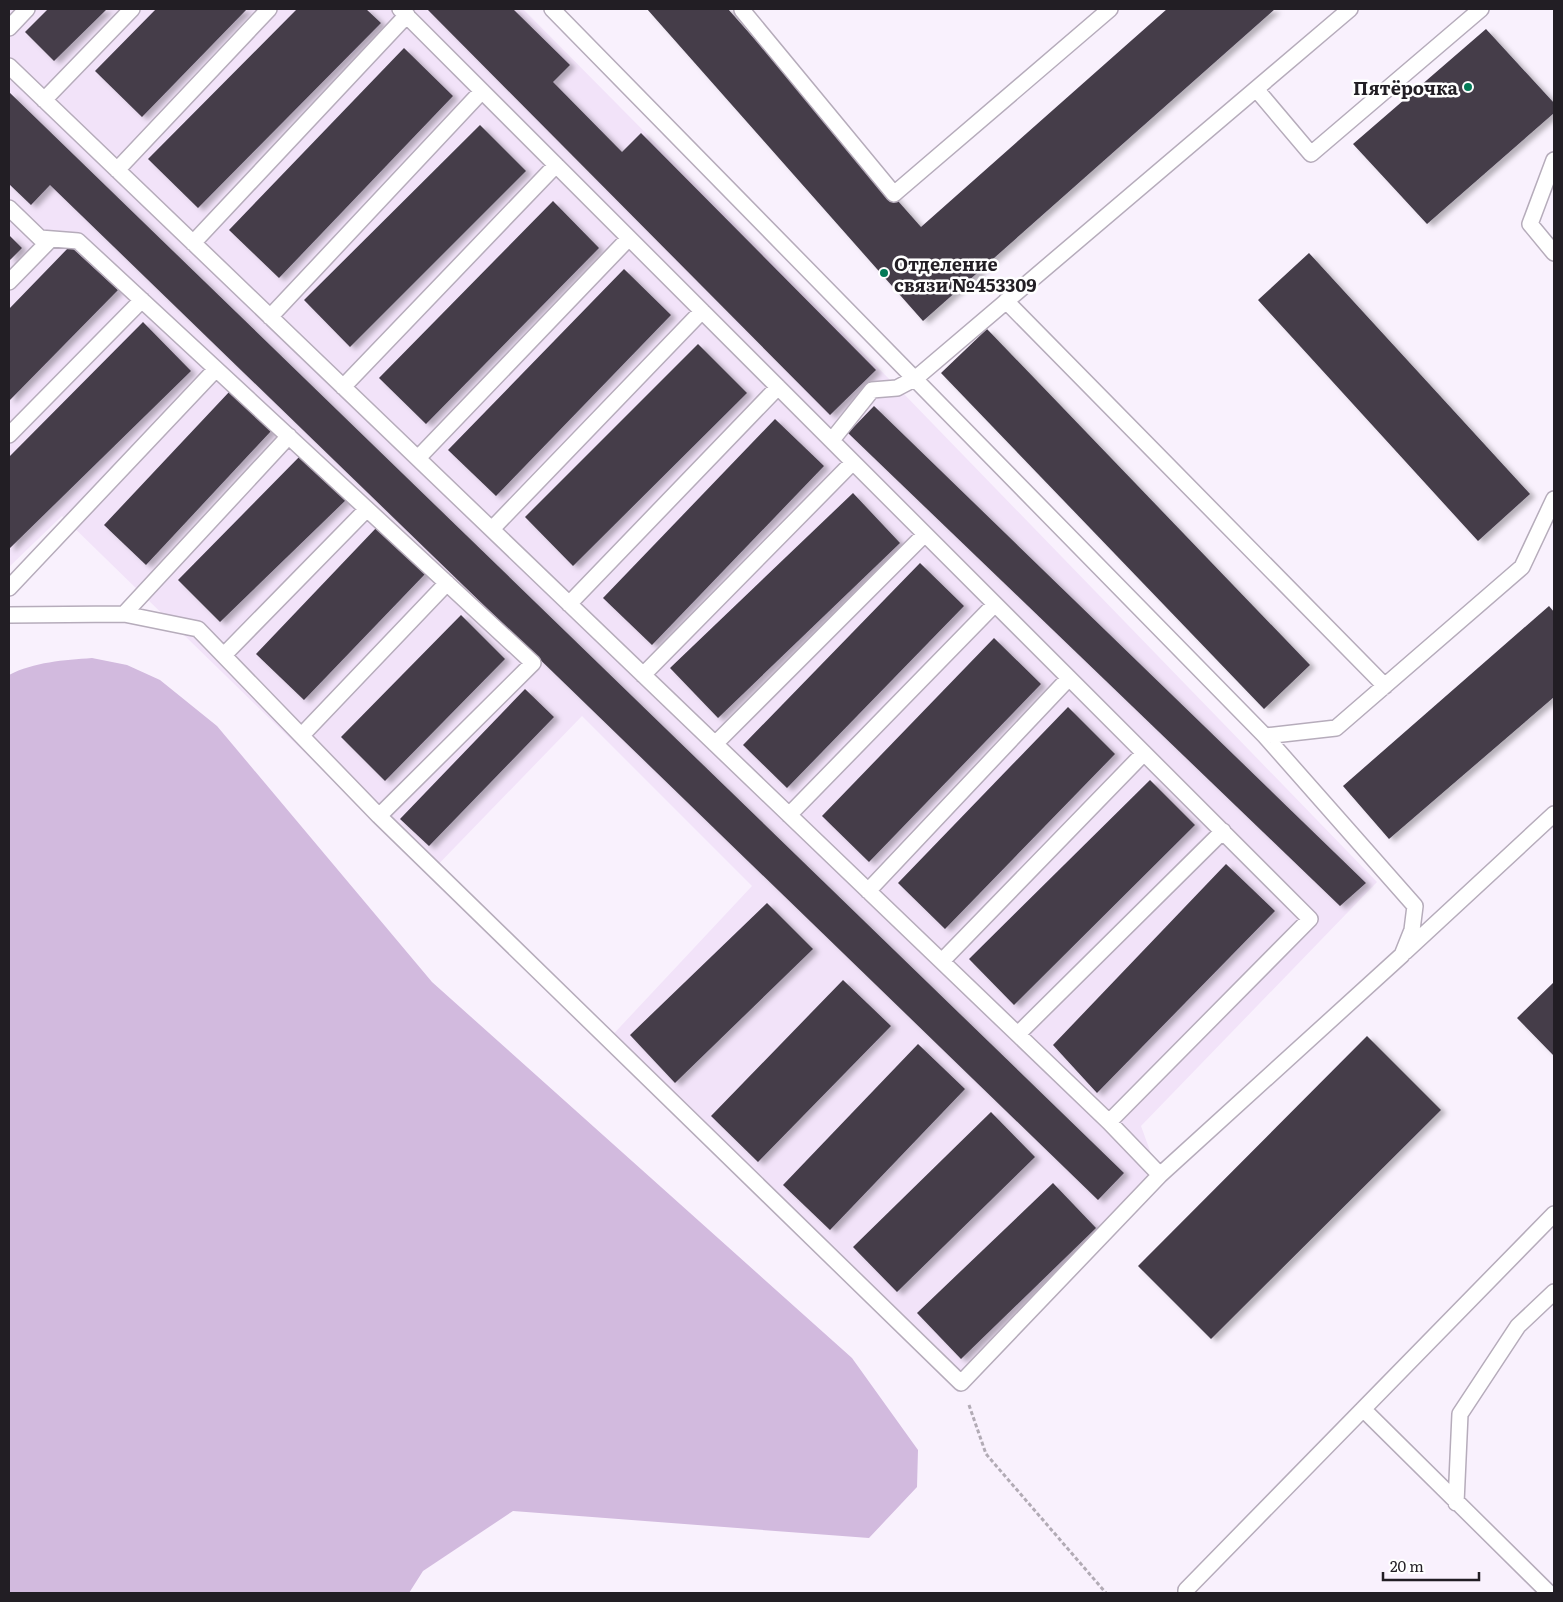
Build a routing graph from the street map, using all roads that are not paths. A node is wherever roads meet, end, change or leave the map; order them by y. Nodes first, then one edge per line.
1 (27, 9) edge
2 (132, 9) edge
3 (269, 9) edge
4 (552, 9) edge
5 (742, 9) edge
6 (1110, 9) edge
7 (1350, 9) edge
8 (1481, 9) edge
9 (403, 12) edge
10 (9, 28) edge
11 (9, 66) edge
12 (1256, 89) junction
13 (482, 91) junction
14 (44, 100) junction
15 (1554, 160) edge
16 (556, 165) junction
17 (117, 170) junction
18 (9, 208) edge
19 (629, 238) junction
20 (51, 239) junction
21 (193, 243) junction
22 (1554, 253) edge
23 (9, 282) edge
24 (142, 300) junction
25 (1006, 301) junction
26 (702, 311) junction
27 (270, 317) junction
28 (216, 369) junction
29 (916, 378) junction
30 (343, 387) junction
31 (778, 387) junction
32 (9, 435) edge
33 (289, 436) junction
34 (832, 440) junction
35 (418, 458) junction
36 (853, 462) junction
37 (1554, 499) edge
38 (367, 509) junction
39 (492, 529) junction
40 (925, 534) junction
41 (447, 583) junction
42 (9, 588) edge
43 (569, 604) junction
44 (995, 604) junction
45 (124, 614) junction
46 (9, 615) edge
47 (224, 655) junction
48 (643, 675) junction
49 (1069, 678) junction
50 (1385, 686) junction
51 (302, 735) junction
52 (1265, 736) junction
53 (715, 744) junction
54 (1144, 753) junction
55 (1554, 814) edge
56 (789, 815) junction
57 (379, 816) junction
58 (1223, 831) junction
59 (868, 891) junction
60 (1402, 955) junction
61 (942, 962) junction
62 (1018, 1034) junction
63 (1109, 1122) junction
64 (1160, 1175) junction
65 (1554, 1214) edge
66 (1554, 1292) edge
67 (1363, 1408) junction
68 (1456, 1503) junction
69 (1186, 1593) edge
70 (1550, 1593) edge

1 - 10 lane
2 - 14 lane
3 - 17 lane
4 - 29 lane
5 - 6 lane
7 - 12 lane
8 - 12 lane
9 - 13 lane
9 - 21 lane
11 - 14 lane
12 - 25 lane
13 - 16 lane
13 - 27 lane
14 - 17 lane
15 - 22 lane
16 - 19 lane
16 - 30 lane
17 - 21 lane
18 - 20 lane
19 - 26 lane
19 - 35 lane
20 - 23 lane
20 - 24 lane
21 - 27 lane
24 - 28 lane
24 - 32 lane
25 - 29 lane
25 - 50 lane
26 - 31 lane
26 - 39 lane
27 - 30 lane
28 - 33 lane
28 - 42 lane
29 - 34 lane
29 - 52 lane
30 - 35 lane
31 - 34 lane
31 - 43 lane
33 - 38 lane
33 - 45 lane
34 - 36 lane
35 - 39 lane
36 - 40 lane
36 - 48 lane
37 - 50 lane
38 - 41 lane
38 - 47 lane
39 - 43 lane
40 - 44 lane
40 - 53 lane
41 - 51 lane
41 - 57 lane
43 - 48 lane
44 - 49 lane
44 - 56 lane
45 - 46 lane
45 - 47 lane
47 - 51 lane
48 - 53 lane
49 - 54 lane
49 - 59 lane
50 - 52 lane
51 - 57 lane
52 - 60 lane
53 - 56 lane
54 - 58 lane
54 - 61 lane
55 - 60 lane
56 - 59 lane
57 - 64 lane
58 - 62 lane
58 - 63 lane
59 - 61 lane
60 - 64 lane
61 - 62 lane
62 - 63 lane
63 - 64 lane
65 - 67 lane
66 - 68 lane
67 - 68 lane
67 - 69 lane
68 - 70 lane

